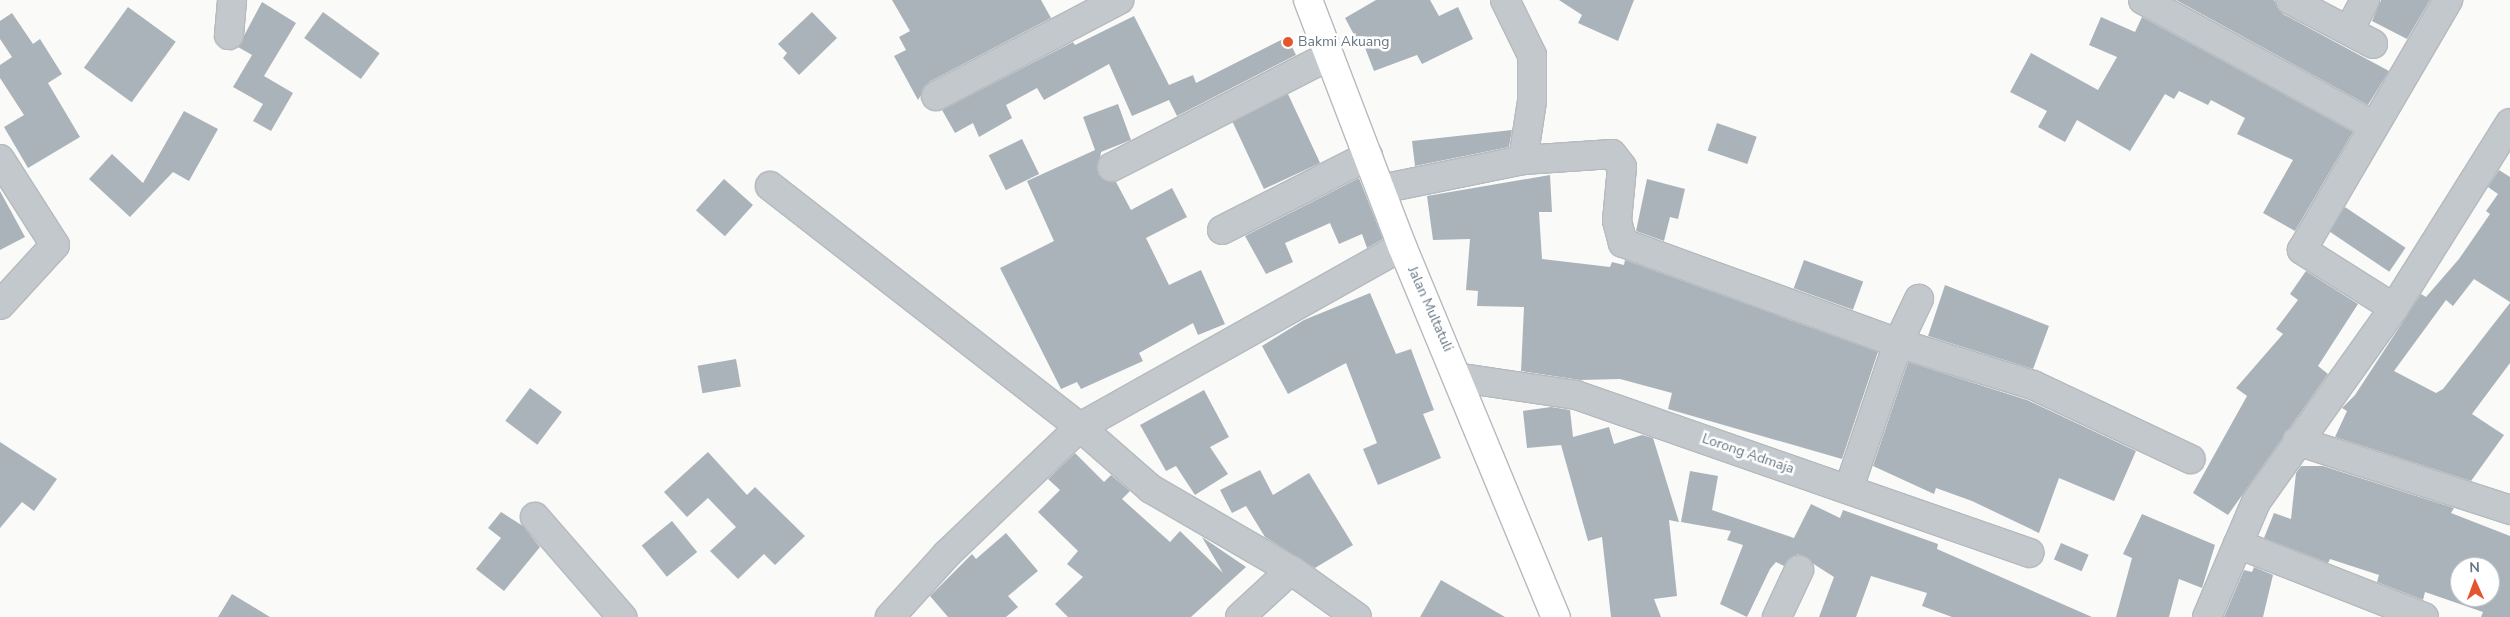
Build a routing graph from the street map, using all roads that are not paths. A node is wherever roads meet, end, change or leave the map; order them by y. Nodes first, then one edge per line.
1 (232, 0) edge
2 (1119, 0) edge
3 (1505, 0) edge
4 (2143, 0) edge
5 (2290, 0) edge
6 (2365, 0) edge
7 (2448, 0) edge
8 (1316, 3) edge
9 (2349, 30) junction
10 (229, 35) dead end
11 (2373, 44) dead end
12 (1329, 56) junction
13 (936, 96) dead end
14 (2510, 123) edge
15 (2374, 126) junction
16 (1368, 156) junction
17 (0, 159) edge
18 (1523, 160) junction
19 (1112, 167) dead end
20 (770, 186) dead end
21 (1381, 189) junction
22 (1222, 230) dead end
23 (1402, 246) junction
24 (1919, 298) dead end
25 (0, 305) edge
26 (2394, 308) junction
27 (1898, 343) junction
28 (1461, 378) junction
29 (1080, 427) junction
30 (2297, 441) junction
31 (2190, 459) dead end
32 (1849, 488) junction
33 (2510, 510) edge
34 (535, 517) dead end
35 (2238, 544) junction
36 (2029, 553) dead end
37 (1291, 570) junction
38 (1798, 570) dead end
39 (622, 617) edge
40 (890, 617) edge
41 (1240, 617) edge
42 (1356, 617) edge
43 (1556, 617) edge
44 (1777, 617) edge
45 (2207, 617) edge
46 (2424, 617) edge

1 - 10 street
2 - 13 street
3 - 18 street
4 - 15 street
5 - 9 street
6 - 9 street
7 - 15 street
8 - 12 main road, Jalan Multatuli
9 - 11 street
12 - 16 main road, Jalan Multatuli
12 - 19 street
14 - 26 street
15 - 26 street
16 - 21 main road, Jalan Multatuli
16 - 22 street
17 - 25 street
18 - 21 street
18 - 27 street
20 - 29 street
21 - 23 main road, Jalan Multatuli
23 - 28 main road, Jalan Multatuli
23 - 29 street
24 - 27 street
26 - 30 street
27 - 31 street
27 - 32 street
28 - 32 street, Lorong Admaja
28 - 43 main road, Jalan Multatuli
29 - 37 street
29 - 40 street
30 - 33 street
30 - 35 street
32 - 36 street, Lorong Admaja
34 - 39 street
35 - 45 street
35 - 46 street
37 - 41 street
37 - 42 street
38 - 44 street

